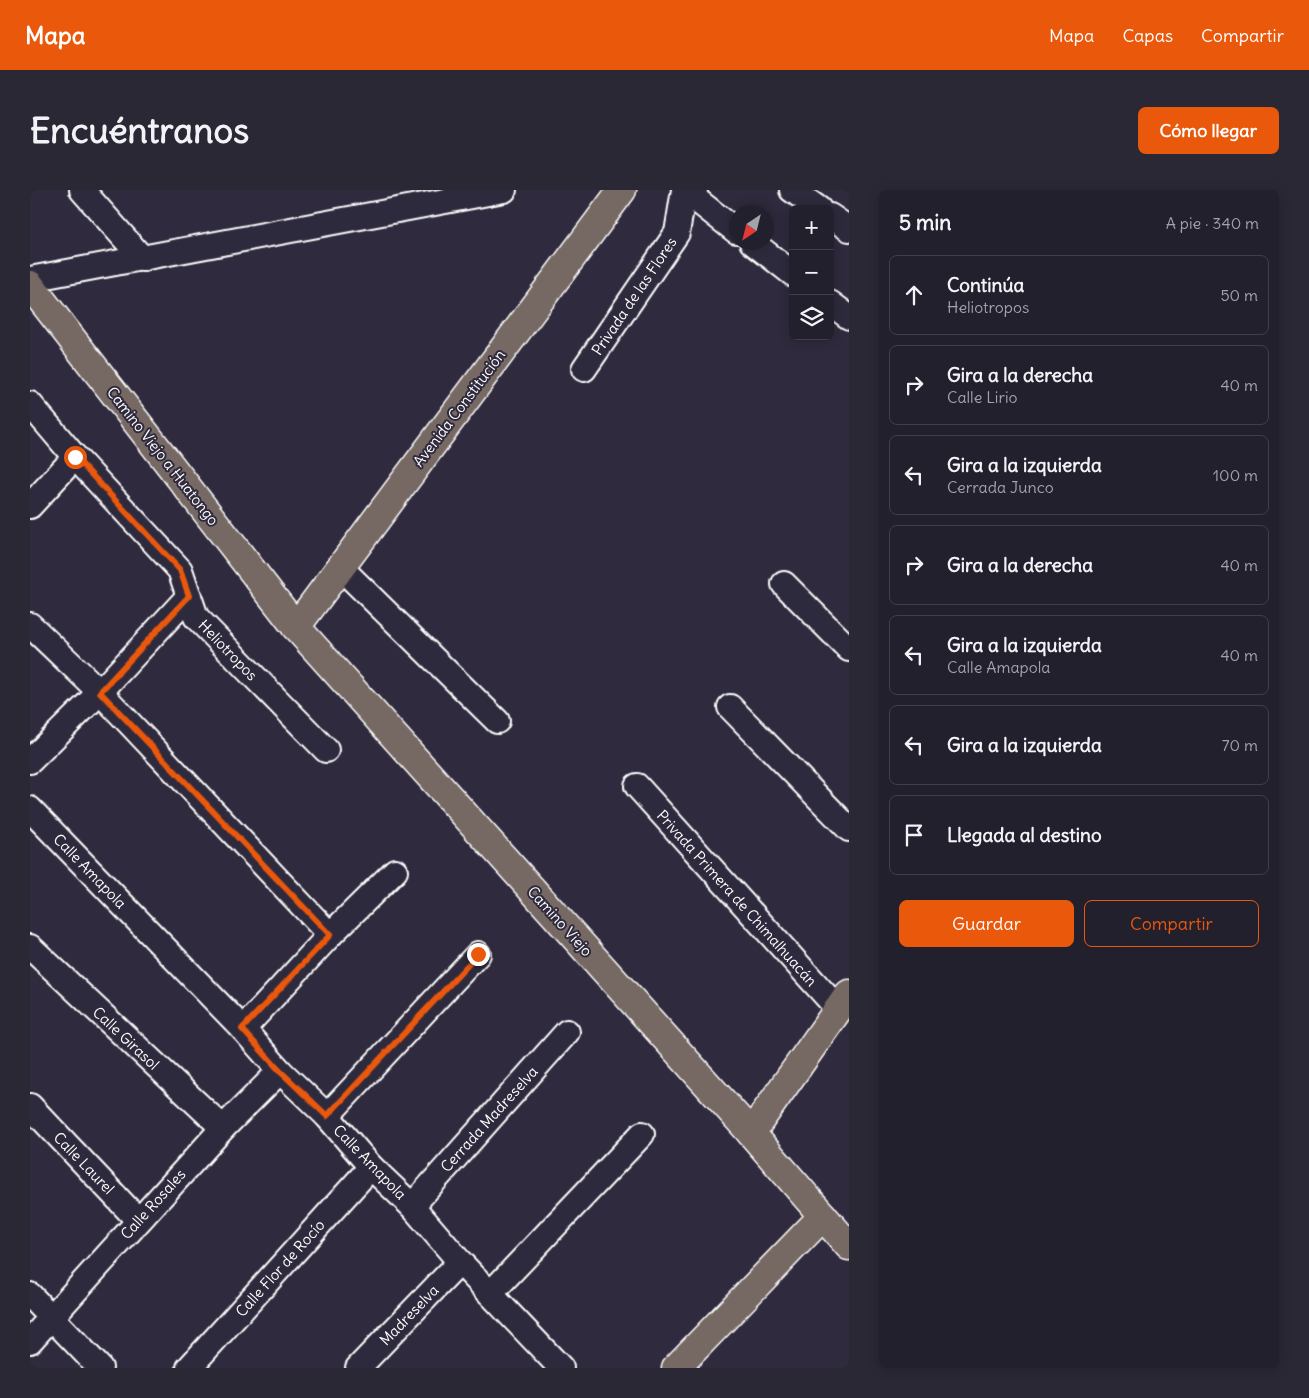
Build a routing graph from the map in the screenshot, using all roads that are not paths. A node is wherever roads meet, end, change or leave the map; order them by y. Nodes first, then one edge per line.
1 (82, 190) edge
2 (504, 190) edge
3 (622, 190) edge
4 (684, 190) edge
5 (695, 190) edge
6 (792, 190) edge
7 (449, 195) edge
8 (813, 205) edge
9 (834, 219) edge
10 (729, 225) edge
11 (849, 229) edge
12 (762, 250) edge
13 (143, 259) junction
14 (789, 271) edge
15 (30, 279) edge
16 (30, 285) edge
17 (834, 306) edge
18 (849, 317) edge
19 (584, 369) dead end
20 (30, 404) edge
21 (75, 457) junction
22 (30, 506) edge
23 (340, 567) junction
24 (784, 584) dead end
25 (189, 596) junction
26 (30, 625) edge
27 (296, 627) junction
28 (849, 649) edge
29 (100, 692) junction
30 (730, 708) dead end
31 (497, 721) dead end
32 (326, 750) dead end
33 (30, 761) edge
34 (637, 786) dead end
35 (30, 809) edge
36 (849, 829) edge
37 (395, 871) dead end
38 (330, 935) junction
39 (30, 947) edge
40 (478, 954) dead end
41 (844, 1002) edge
42 (242, 1029) junction
43 (567, 1032) dead end
44 (280, 1071) junction
45 (30, 1106) edge
46 (327, 1116) junction
47 (223, 1128) junction
48 (751, 1133) junction
49 (642, 1134) dead end
50 (371, 1167) junction
51 (412, 1206) junction
52 (823, 1216) junction
53 (138, 1220) junction
54 (849, 1246) edge
55 (460, 1262) junction
56 (491, 1293) junction
57 (30, 1295) edge
58 (51, 1317) junction
59 (30, 1340) edge
60 (550, 1364) edge
61 (100, 1368) edge
62 (189, 1368) edge
63 (358, 1368) edge
64 (676, 1368) edge

1 - 13 street
2 - 7 street
3 - 23 main road, Avenida Constitución
4 - 5 street
4 - 10 street
4 - 19 street, Privada de las Flores
6 - 8 street
7 - 13 street
9 - 11 street
12 - 14 street
13 - 15 street
16 - 27 main road, Camino Viejo a Huatongo
17 - 18 street
20 - 21 street, Heliotropos
21 - 22 street
21 - 25 street, Heliotropos
23 - 27 main road, Avenida Constitución
23 - 31 street
24 - 28 street
25 - 29 street
25 - 32 street, Heliotropos
26 - 29 street
27 - 48 main road, Camino Viejo
29 - 33 street
29 - 38 street
30 - 36 street
34 - 41 street, Privada Primera de Chimalhuacán
35 - 42 street, Calle Amapola
37 - 38 street
38 - 42 street
39 - 47 street, Calle Girasol
40 - 46 street
41 - 48 main road
42 - 44 street, Calle Amapola
43 - 51 street, Cerrada Madreselva
44 - 46 street, Calle Amapola
44 - 47 street, Calle Rosales
45 - 53 street, Calle Laurel
46 - 50 street, Calle Amapola
47 - 53 street, Calle Rosales
48 - 52 main road, Camino Viejo
49 - 56 street
50 - 51 street, Calle Amapola
50 - 62 street, Calle Flor de Rocío
51 - 55 street, Calle Amapola
52 - 54 main road, Camino Viejo
52 - 64 main road
53 - 58 street, Calle Rosales
55 - 56 street, Calle Amapola
55 - 63 street, Madreselva
56 - 60 street, Calle Amapola
57 - 58 street
58 - 59 street, Calle Rosales
58 - 61 street

